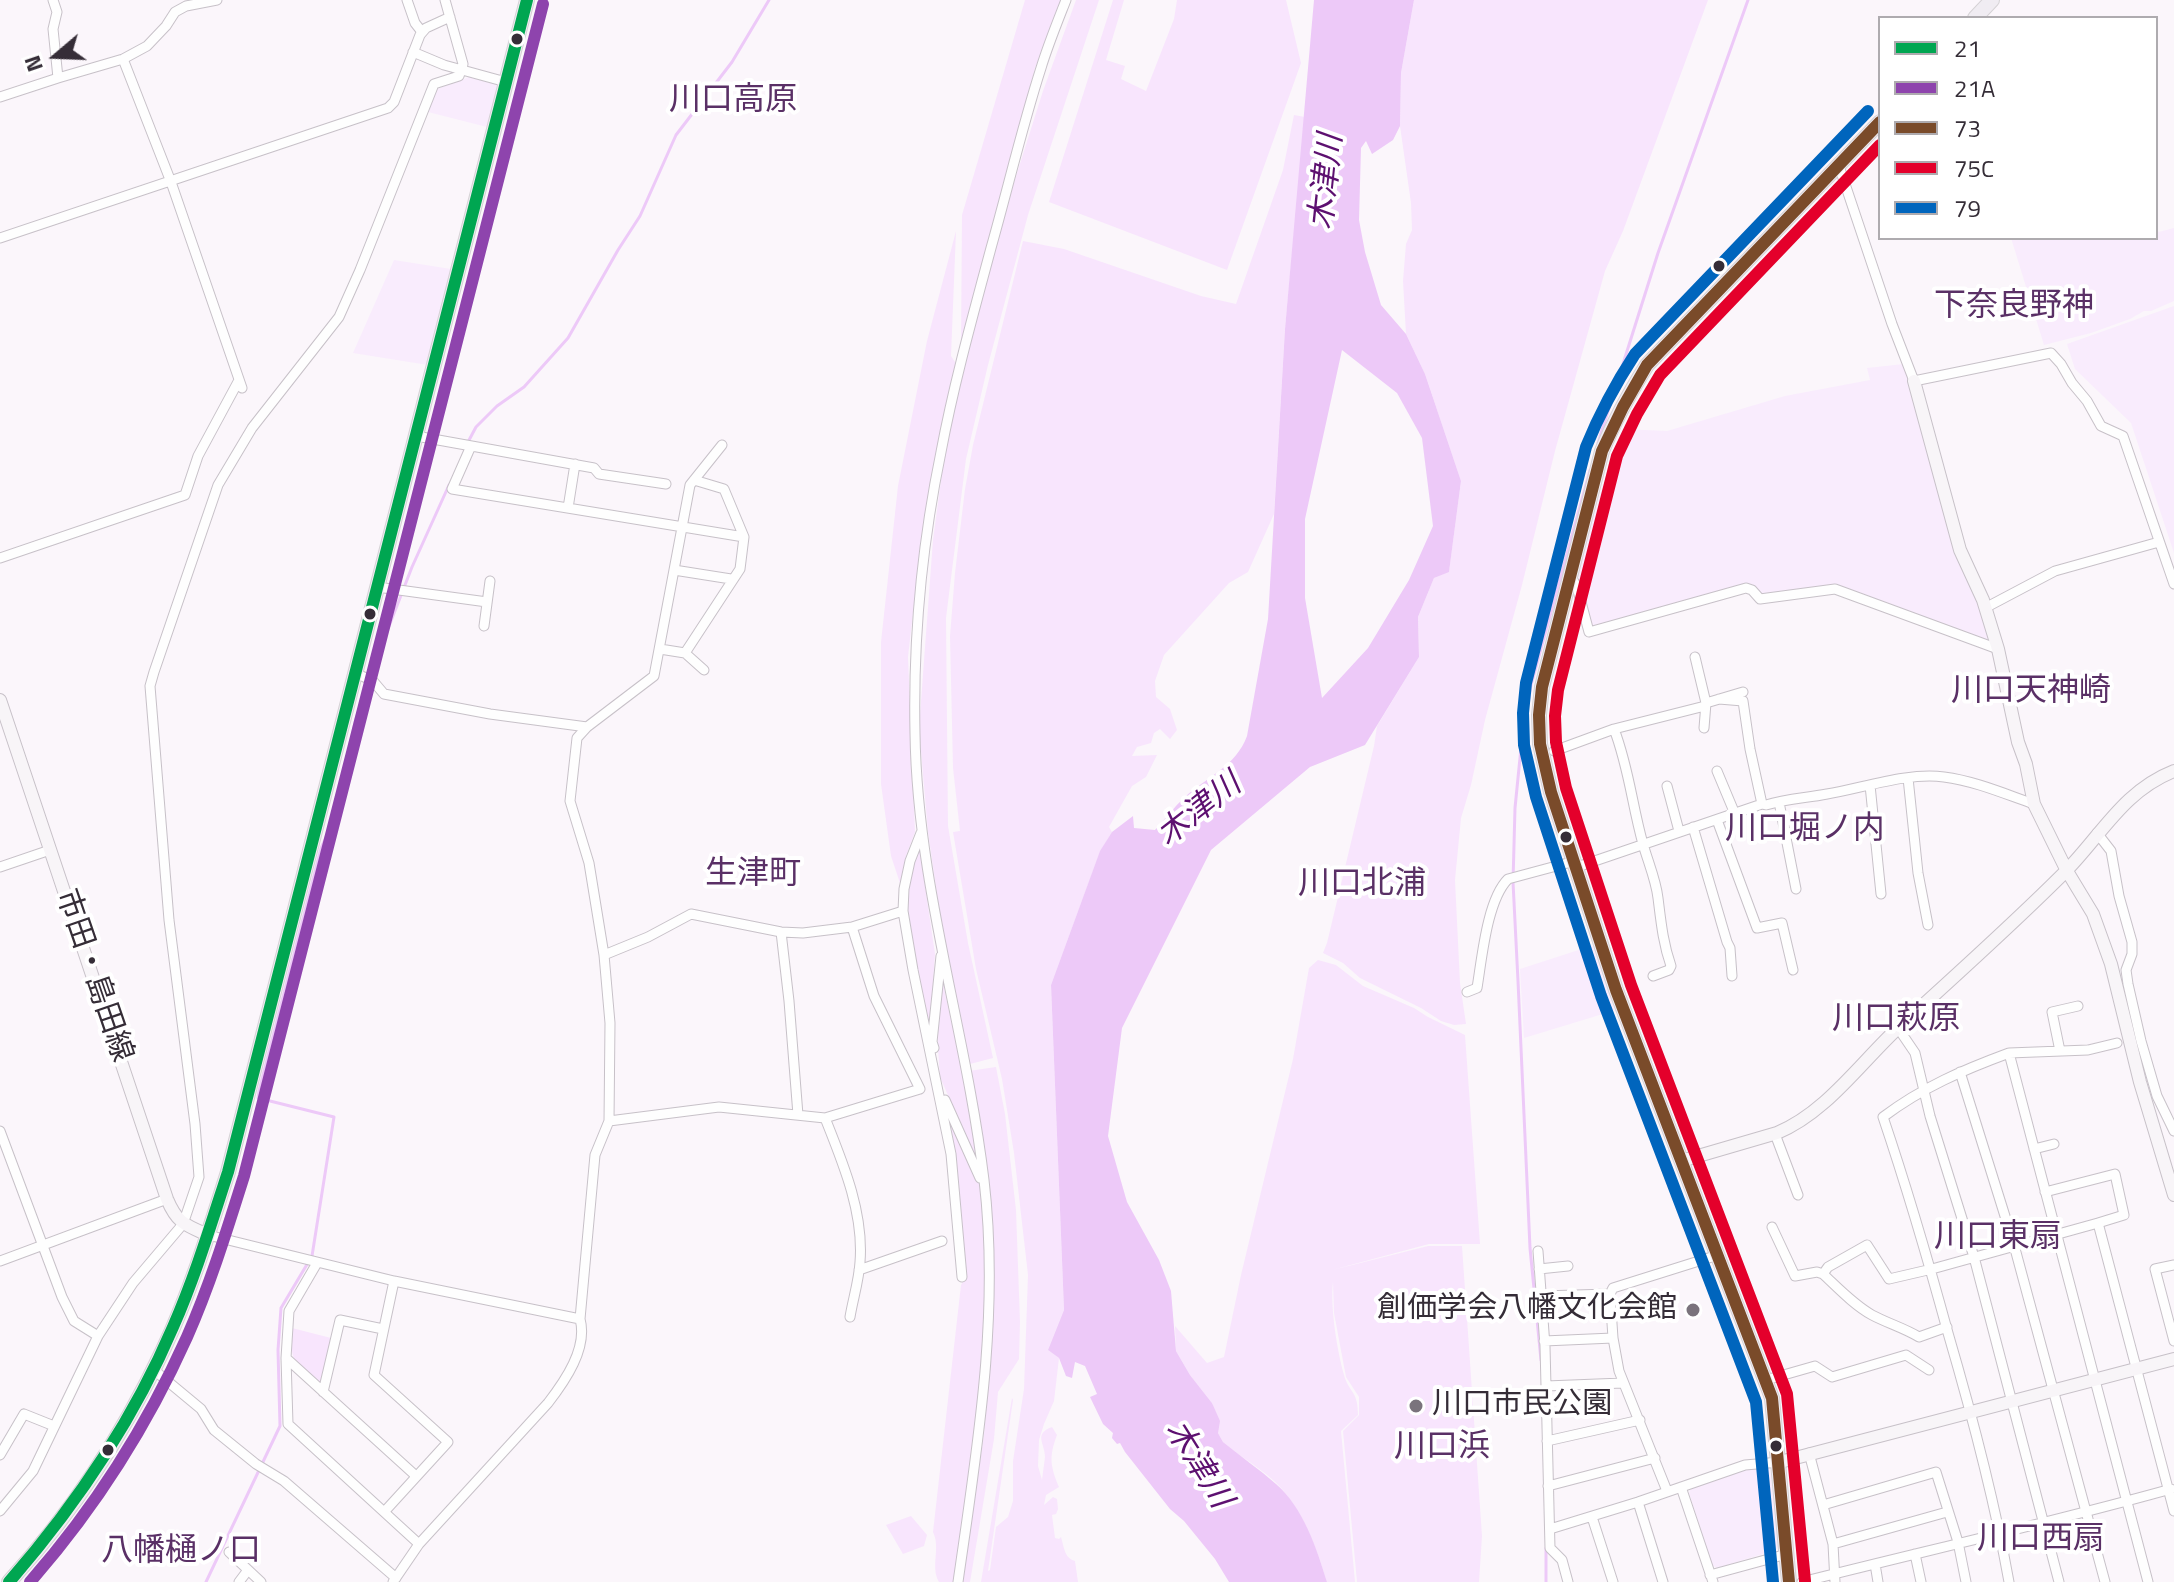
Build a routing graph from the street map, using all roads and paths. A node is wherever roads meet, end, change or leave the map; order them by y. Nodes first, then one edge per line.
1 (53, 0) edge
2 (211, 0) edge
3 (407, 0) edge
4 (445, 0) edge
5 (527, 0) edge
6 (1066, 0) edge
7 (1992, 0) edge
8 (1977, 16) edge
9 (450, 17) junction
10 (422, 32) junction
11 (413, 52) junction
12 (123, 59) junction
13 (461, 70) junction
14 (58, 78) junction
15 (506, 82) junction
16 (0, 97) edge
17 (1878, 124) edge
18 (1839, 166) junction
19 (171, 182) junction
20 (0, 238) edge
21 (1914, 381) junction
22 (416, 436) junction
23 (722, 445) dead end
24 (471, 446) junction
25 (575, 464) junction
26 (694, 480) junction
27 (666, 484) dead end
28 (568, 508) junction
29 (682, 527) junction
30 (744, 537) junction
31 (2159, 542) junction
32 (0, 558) edge
33 (674, 570) junction
34 (1570, 575) junction
35 (731, 579) junction
36 (490, 581) dead end
37 (2174, 584) edge
38 (377, 587) junction
39 (487, 602) junction
40 (1985, 608) junction
41 (484, 626) dead end
42 (660, 649) junction
43 (1998, 649) junction
44 (685, 653) junction
45 (1695, 657) dead end
46 (704, 670) dead end
47 (355, 673) junction
48 (1743, 692) dead end
49 (1719, 699) junction
50 (0, 700) edge
51 (1706, 704) junction
52 (587, 727) junction
53 (1704, 728) dead end
54 (1614, 729) junction
55 (1554, 751) dead end
56 (1717, 771) dead end
57 (2174, 771) edge
58 (1908, 778) junction
59 (1870, 785) junction
60 (1667, 786) dead end
61 (1779, 802) junction
62 (1762, 804) junction
63 (2034, 804) junction
64 (1735, 814) junction
65 (1717, 820) junction
66 (1693, 827) junction
67 (1679, 831) junction
68 (921, 833) junction
69 (2097, 833) junction
70 (1643, 844) junction
71 (50, 850) junction
72 (1576, 864) junction
73 (0, 867) edge
74 (2067, 871) junction
75 (1796, 889) dead end
76 (1881, 894) dead end
77 (903, 911) junction
78 (1928, 925) dead end
79 (852, 927) junction
80 (781, 932) junction
81 (941, 953) junction
82 (604, 955) junction
83 (1793, 970) dead end
84 (1653, 976) dead end
85 (1732, 976) dead end
86 (1467, 992) dead end
87 (2078, 1006) dead end
88 (1898, 1028) junction
89 (2117, 1043) dead end
90 (2060, 1051) junction
91 (2009, 1053) junction
92 (1960, 1072) junction
93 (934, 1074) junction
94 (1925, 1088) junction
95 (920, 1089) junction
96 (798, 1115) junction
97 (825, 1118) junction
98 (609, 1121) junction
99 (0, 1131) edge
100 (2174, 1131) edge
101 (1775, 1134) junction
102 (2054, 1144) dead end
103 (2034, 1149) junction
104 (1681, 1161) junction
105 (985, 1182) junction
106 (2045, 1192) junction
107 (1798, 1195) dead end
108 (2174, 1195) edge
109 (167, 1199) junction
110 (2098, 1223) junction
111 (183, 1224) junction
112 (1772, 1227) dead end
113 (208, 1235) junction
114 (2056, 1235) junction
115 (942, 1241) dead end
116 (2014, 1245) junction
117 (43, 1246) junction
118 (1538, 1251) dead end
119 (1718, 1255) junction
120 (1974, 1257) junction
121 (0, 1261) edge
122 (317, 1263) junction
123 (2174, 1265) edge
124 (1568, 1266) dead end
125 (1539, 1269) junction
126 (1932, 1269) junction
127 (859, 1270) junction
128 (1823, 1274) junction
129 (962, 1277) dead end
130 (394, 1281) junction
131 (1610, 1294) junction
132 (1541, 1296) junction
133 (850, 1317) dead end
134 (580, 1319) junction
135 (1947, 1327) junction
136 (383, 1329) junction
137 (98, 1336) junction
138 (1613, 1338) junction
139 (1544, 1341) junction
140 (2174, 1341) edge
141 (286, 1358) junction
142 (2174, 1359) edge
143 (2137, 1368) junction
144 (154, 1370) junction
145 (1929, 1370) dead end
146 (2094, 1378) junction
147 (1766, 1380) junction
148 (1623, 1383) junction
149 (1546, 1386) junction
150 (2054, 1390) junction
151 (323, 1392) junction
152 (2012, 1399) junction
153 (1971, 1411) junction
154 (1640, 1420) junction
155 (54, 1426) junction
156 (1547, 1441) junction
157 (1809, 1453) junction
158 (0, 1455) edge
159 (1655, 1458) junction
160 (1780, 1462) junction
161 (416, 1476) junction
162 (1548, 1486) junction
163 (1681, 1487) junction
164 (2171, 1488) edge
165 (1667, 1491) junction
166 (2127, 1500) junction
167 (1638, 1502) junction
168 (1823, 1505) junction
169 (0, 1511) edge
170 (385, 1511) junction
171 (2174, 1511) edge
172 (1947, 1512) junction
173 (2087, 1513) junction
174 (1592, 1517) junction
175 (2043, 1523) junction
176 (1550, 1529) junction
177 (2000, 1532) junction
178 (1958, 1542) junction
179 (419, 1544) junction
180 (1833, 1544) junction
181 (229, 1552) dead end
182 (1787, 1554) junction
183 (1915, 1554) junction
184 (1875, 1564) junction
185 (248, 1570) junction
186 (1834, 1578) edge
187 (1712, 1579) edge
188 (394, 1580) edge
189 (9, 1582) edge
190 (239, 1582) edge
191 (261, 1582) edge
192 (958, 1582) edge
193 (1568, 1582) edge
194 (1613, 1582) edge
195 (1663, 1582) edge
196 (1789, 1582) edge
197 (1802, 1582) edge
198 (1878, 1582) edge
199 (1921, 1582) edge
200 (1966, 1582) edge
201 (2009, 1582) edge
202 (2059, 1582) edge
203 (2105, 1582) edge
204 (2148, 1582) edge

1 - 14 street
2 - 12 street
3 - 10 street
4 - 9 street
5 - 15 main road
6 - 68 street
7 - 8 main road
9 - 10 street
9 - 13 street
10 - 11 street
11 - 13 street
11 - 19 street
12 - 14 street
12 - 19 street
13 - 15 street
13 - 111 street
14 - 16 street
15 - 22 main road
17 - 18 main road
18 - 21 street
18 - 34 main road
19 - 20 street
19 - 32 street
21 - 31 street
21 - 40 street
22 - 24 street
22 - 38 main road
23 - 26 street
24 - 25 street
24 - 28 street
25 - 27 street
25 - 28 street
26 - 29 street
26 - 30 street
28 - 29 street
29 - 30 street
29 - 33 street
30 - 35 street
31 - 37 street
31 - 40 street
33 - 35 street
33 - 42 street
34 - 43 street
34 - 72 main road
35 - 44 street
36 - 39 street
38 - 39 street
38 - 47 main road
39 - 41 street
40 - 43 street
42 - 44 street
42 - 52 street
43 - 63 street
44 - 46 street
45 - 51 street
47 - 52 street
47 - 113 main road
48 - 49 street
49 - 51 street
49 - 62 street
50 - 71 street, 市田・島田線
51 - 53 street
51 - 54 street
52 - 82 street
54 - 55 street
54 - 70 street
56 - 64 street
57 - 69 street
58 - 59 street
58 - 63 street
58 - 78 street
59 - 61 street
59 - 76 street
60 - 67 street
61 - 62 street
61 - 75 street
62 - 64 street
63 - 74 street
64 - 65 street
65 - 66 street
65 - 83 street
66 - 67 street
66 - 85 street
67 - 70 street
68 - 77 street
68 - 81 street
69 - 74 street
69 - 100 street
70 - 72 street
70 - 84 street
71 - 73 street
71 - 109 street, 市田・島田線
72 - 86 street
72 - 104 main road
74 - 88 street
74 - 108 street
77 - 79 street
77 - 93 street
79 - 80 street
79 - 95 street
80 - 82 street
80 - 96 street
81 - 93 street
81 - 105 street
82 - 98 street
87 - 90 street
88 - 94 street
88 - 101 street
89 - 90 street
90 - 91 street
91 - 92 street
91 - 103 street
92 - 94 street
92 - 116 street
93 - 95 street
93 - 105 street
93 - 129 street
94 - 120 street
94 - 126 street
95 - 97 street
96 - 97 street
96 - 98 street
97 - 127 street
98 - 134 street
99 - 117 street
101 - 104 street
101 - 107 street
102 - 103 street
103 - 106 street
104 - 119 main road
105 - 192 street
106 - 110 street
106 - 114 street
109 - 111 street, 市田・島田線
109 - 117 street
110 - 114 street
110 - 143 street
111 - 113 street
111 - 137 street
112 - 128 street
113 - 122 street
113 - 144 main road
114 - 116 street
114 - 146 street
115 - 127 street
116 - 120 street
116 - 150 street
117 - 121 street
117 - 137 street
118 - 125 street
119 - 131 street
119 - 147 main road
120 - 126 street
120 - 152 street
122 - 130 street
122 - 141 street
123 - 140 street
124 - 125 street
125 - 132 street
126 - 128 street
126 - 135 street
127 - 133 street
128 - 135 street
130 - 134 street
130 - 136 street
131 - 132 street
131 - 138 street
132 - 139 street
134 - 179 street
135 - 153 street
136 - 151 street
136 - 161 street
137 - 155 street
138 - 139 street
138 - 148 street
139 - 149 street
141 - 151 street
141 - 170 street
142 - 143 street
143 - 146 street
143 - 164 street
144 - 188 street
144 - 189 main road
145 - 147 street
146 - 150 street
146 - 166 street
147 - 160 main road
148 - 149 street
148 - 154 street
149 - 156 street
150 - 152 street
150 - 173 street
151 - 161 street
152 - 153 street
152 - 175 street
153 - 157 street
153 - 177 street
154 - 156 street
154 - 159 street
155 - 158 street
155 - 169 street
156 - 162 street
157 - 160 street
157 - 168 street
159 - 162 street
159 - 165 street
160 - 163 street
160 - 182 main road
161 - 170 street
162 - 176 street
163 - 165 street
163 - 187 street
164 - 166 street
164 - 171 street
165 - 167 street
166 - 173 street
166 - 204 street
167 - 174 street
167 - 195 street
168 - 172 street
168 - 180 street
170 - 179 street
172 - 178 street
172 - 180 street
173 - 175 street
173 - 203 street
174 - 176 street
174 - 194 street
175 - 177 street
175 - 202 street
176 - 193 street
177 - 178 street
177 - 201 street
178 - 183 street
178 - 200 street
179 - 188 street
180 - 186 street
181 - 185 street
182 - 187 street
182 - 196 main road
183 - 184 street
183 - 199 street
184 - 186 street
184 - 198 street
185 - 190 street
185 - 191 street
186 - 197 street

